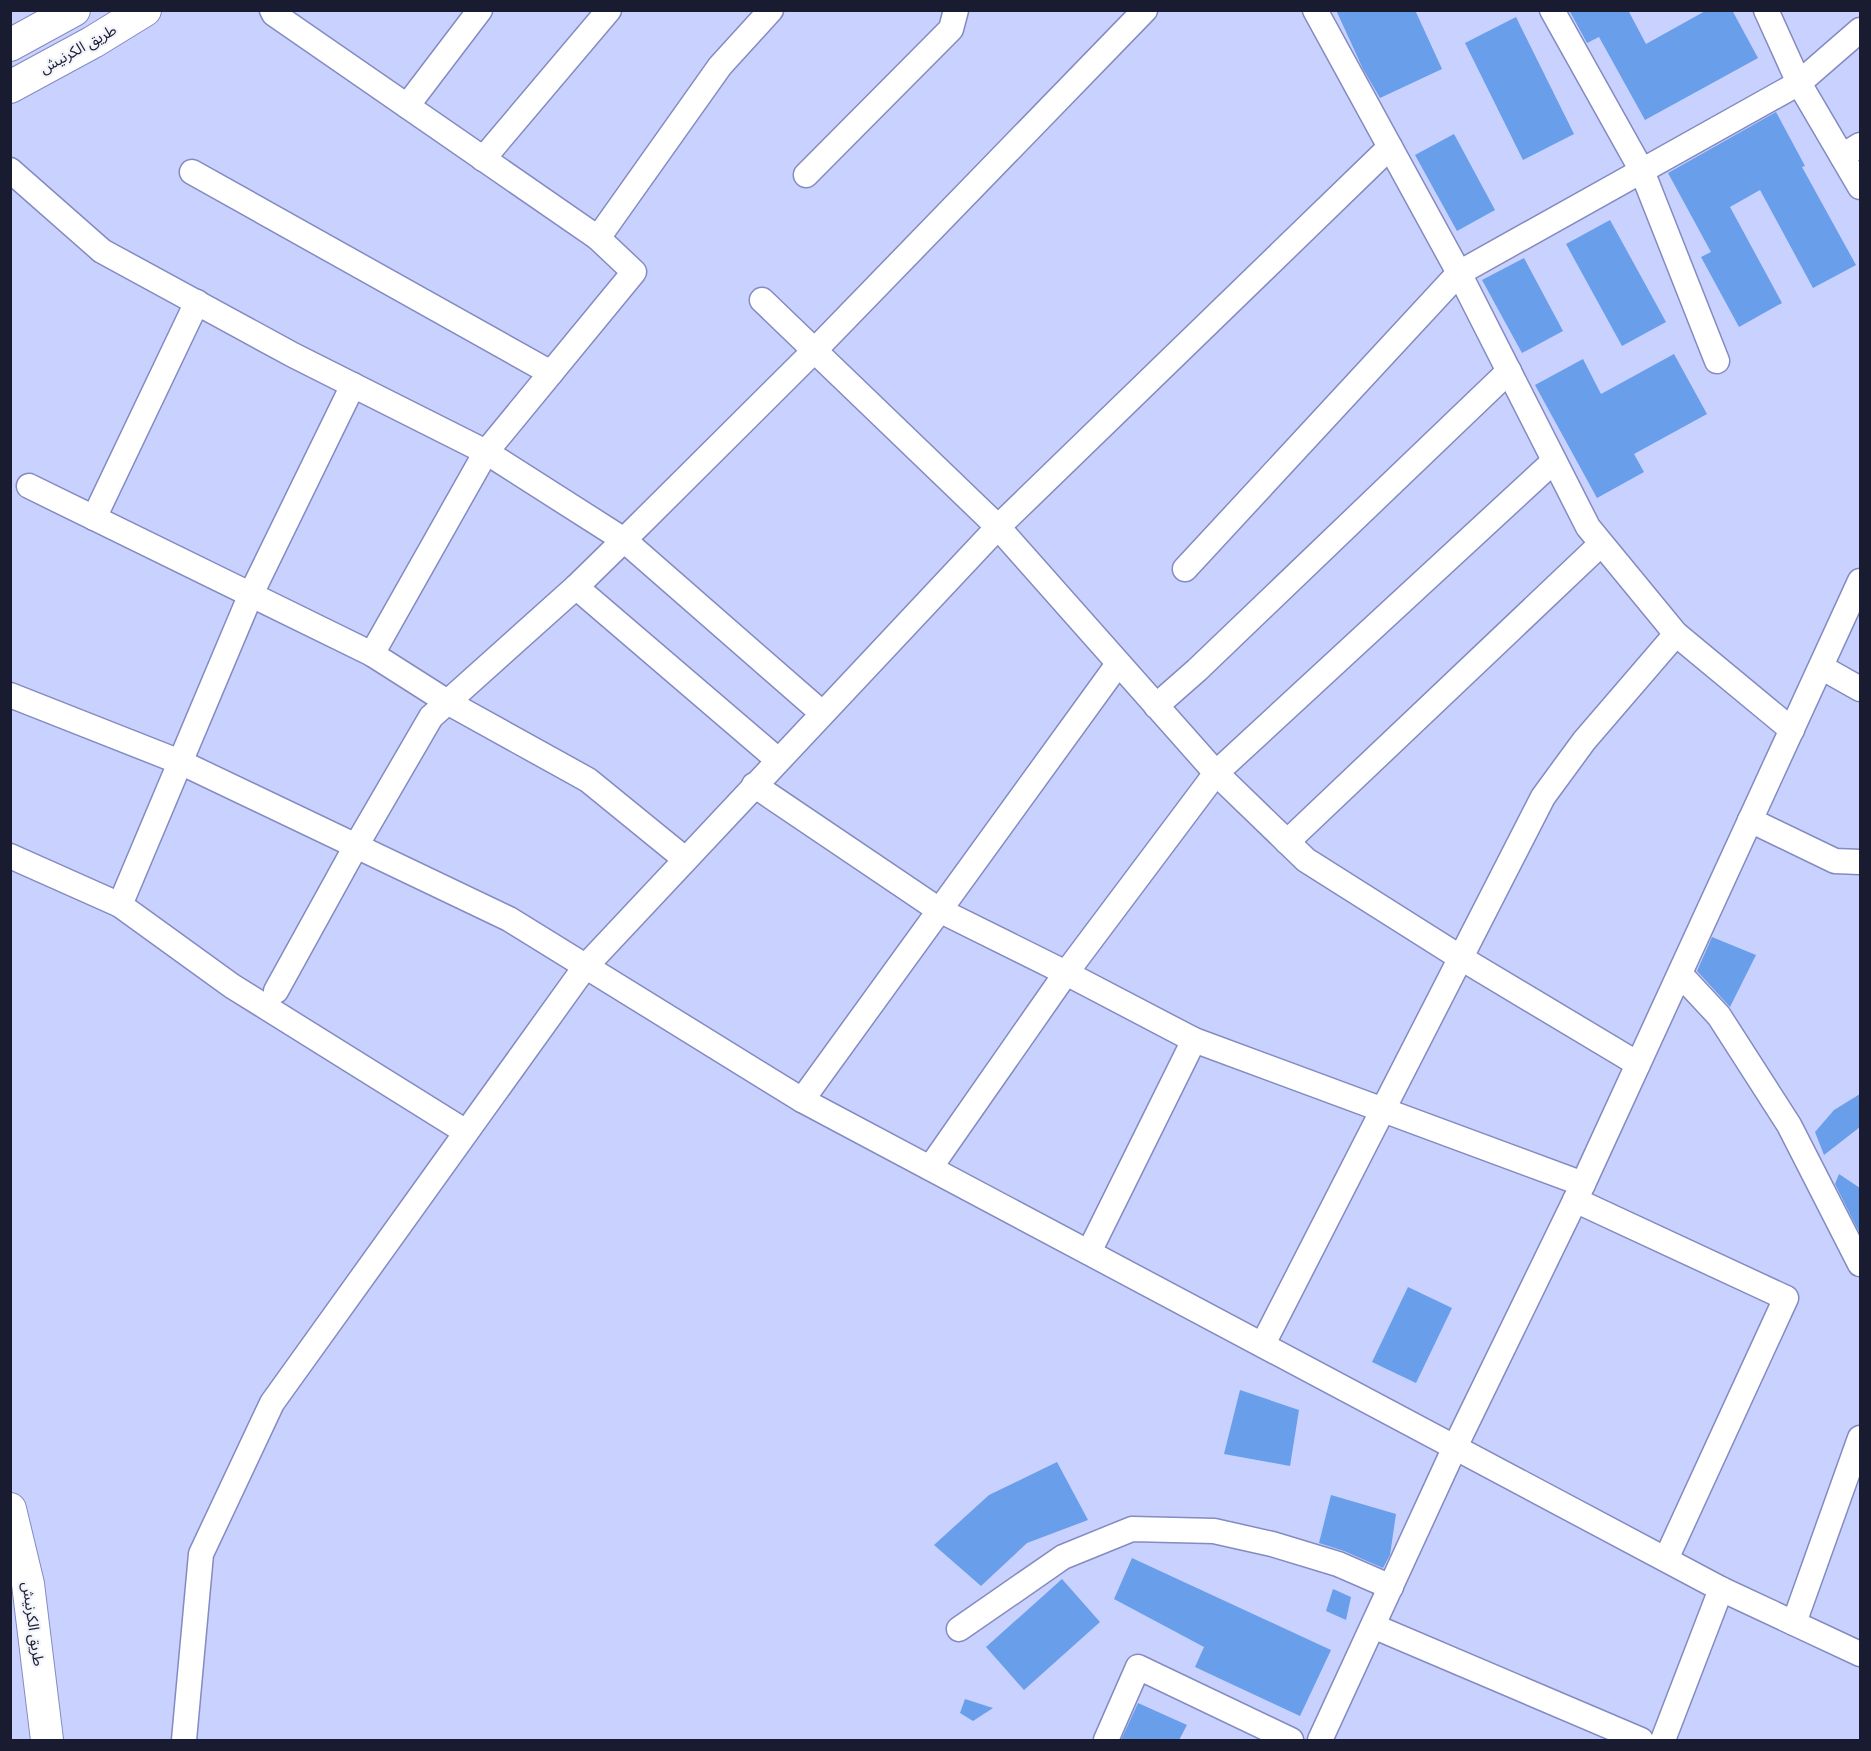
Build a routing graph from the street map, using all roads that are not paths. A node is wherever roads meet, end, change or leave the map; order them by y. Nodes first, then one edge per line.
1 (74, 10) edge
2 (145, 10) edge
3 (272, 10) edge
4 (480, 10) edge
5 (609, 10) edge
6 (771, 10) edge
7 (956, 10) edge
8 (1145, 10) edge
9 (1315, 10) edge
10 (1552, 10) edge
11 (1766, 10) edge
12 (1860, 30) edge
13 (10, 45) edge
14 (1799, 83) junction
15 (10, 87) edge
16 (406, 106) junction
17 (1390, 147) junction
18 (1851, 150) edge
19 (483, 159) junction
20 (10, 170) edge
21 (1642, 171) junction
22 (192, 172) dead end
23 (806, 175) dead end
24 (1860, 187) edge
25 (598, 238) junction
26 (1459, 273) junction
27 (762, 300) dead end
28 (197, 302) junction
29 (815, 351) junction
30 (1717, 361) dead end
31 (1509, 370) junction
32 (551, 373) junction
33 (353, 385) junction
34 (486, 452) junction
35 (1554, 461) junction
36 (29, 486) dead end
37 (94, 518) junction
38 (998, 526) junction
39 (624, 540) junction
40 (1601, 544) junction
41 (1185, 569) dead end
42 (1860, 581) edge
43 (576, 587) junction
44 (251, 594) junction
45 (1676, 634) junction
46 (372, 654) junction
47 (1118, 664) junction
48 (1821, 667) junction
49 (1860, 689) edge
50 (10, 695) edge
51 (449, 702) junction
52 (1156, 706) junction
53 (822, 713) junction
54 (1792, 730) junction
55 (778, 760) junction
56 (180, 762) junction
57 (1216, 773) junction
58 (754, 785) junction
59 (1750, 820) junction
60 (1287, 842) junction
61 (356, 846) junction
62 (10, 856) edge
63 (686, 859) junction
64 (1860, 862) edge
65 (120, 905) junction
66 (939, 910) junction
67 (1461, 958) junction
68 (585, 967) junction
69 (1066, 973) junction
70 (1680, 974) junction
71 (276, 991) dead end
72 (1194, 1040) junction
73 (1638, 1064) junction
74 (802, 1100) junction
75 (1383, 1110) junction
76 (466, 1132) junction
77 (930, 1168) junction
78 (1579, 1192) junction
79 (1089, 1252) junction
80 (1860, 1264) edge
81 (1263, 1344) junction
82 (1860, 1438) edge
83 (1455, 1447) junction
84 (10, 1509) edge
85 (1666, 1559) junction
86 (1391, 1587) junction
87 (1721, 1589) junction
88 (1794, 1623) junction
89 (1373, 1626) junction
90 (959, 1629) dead end
91 (1860, 1654) edge
92 (47, 1740) edge
93 (184, 1740) edge
94 (1106, 1740) edge
95 (1291, 1740) edge
96 (1320, 1740) edge
97 (1641, 1740) edge
98 (1663, 1740) edge

1 - 13 main road
2 - 15 main road, طريق الكرنيش
3 - 16 street
4 - 16 street
5 - 19 street
6 - 25 street
7 - 23 street
8 - 29 street
9 - 17 street
10 - 21 street
11 - 14 street
12 - 14 street
14 - 18 street
14 - 21 street
16 - 19 street
17 - 26 street
17 - 38 street
18 - 24 street
19 - 25 street
20 - 28 street
21 - 26 street
21 - 30 street
22 - 32 street
25 - 32 street
26 - 31 street
26 - 41 street
27 - 29 street
28 - 33 street
28 - 37 street
29 - 38 street
29 - 39 street
31 - 35 street
31 - 52 street
32 - 34 street
33 - 34 street
33 - 44 street
34 - 39 street
34 - 46 street
35 - 40 street
35 - 57 street
36 - 37 street
37 - 44 street
38 - 47 street
38 - 53 street
39 - 43 street
39 - 53 street
40 - 45 street
40 - 60 street
42 - 48 street
43 - 51 street
43 - 55 street
44 - 46 street
44 - 56 street
45 - 54 street
45 - 67 street
46 - 51 street
47 - 52 street
47 - 66 street
48 - 49 street
48 - 54 street
50 - 56 street
51 - 61 street
51 - 63 street
52 - 57 street
53 - 55 street
54 - 59 street
55 - 58 street
56 - 61 street
56 - 65 street
57 - 60 street
57 - 69 street
58 - 63 street
58 - 66 street
59 - 64 street
59 - 70 street
60 - 67 street
61 - 68 street
61 - 71 street
62 - 65 street
63 - 68 street
65 - 76 street
66 - 69 street
66 - 74 street
67 - 73 street
67 - 75 street
68 - 74 street
68 - 76 street
69 - 72 street
69 - 77 street
70 - 73 street
70 - 80 street
72 - 75 street
72 - 79 street
73 - 78 street
74 - 77 street
75 - 78 street
75 - 81 street
76 - 93 street
77 - 79 street
78 - 83 street
78 - 85 street
79 - 81 street
81 - 83 street
82 - 88 street
83 - 85 street
83 - 86 street
84 - 92 main road, طريق الكرنيش
85 - 87 street
86 - 89 street
86 - 90 street
87 - 88 street
87 - 98 street
88 - 91 street
89 - 96 street
89 - 97 street
94 - 95 street

